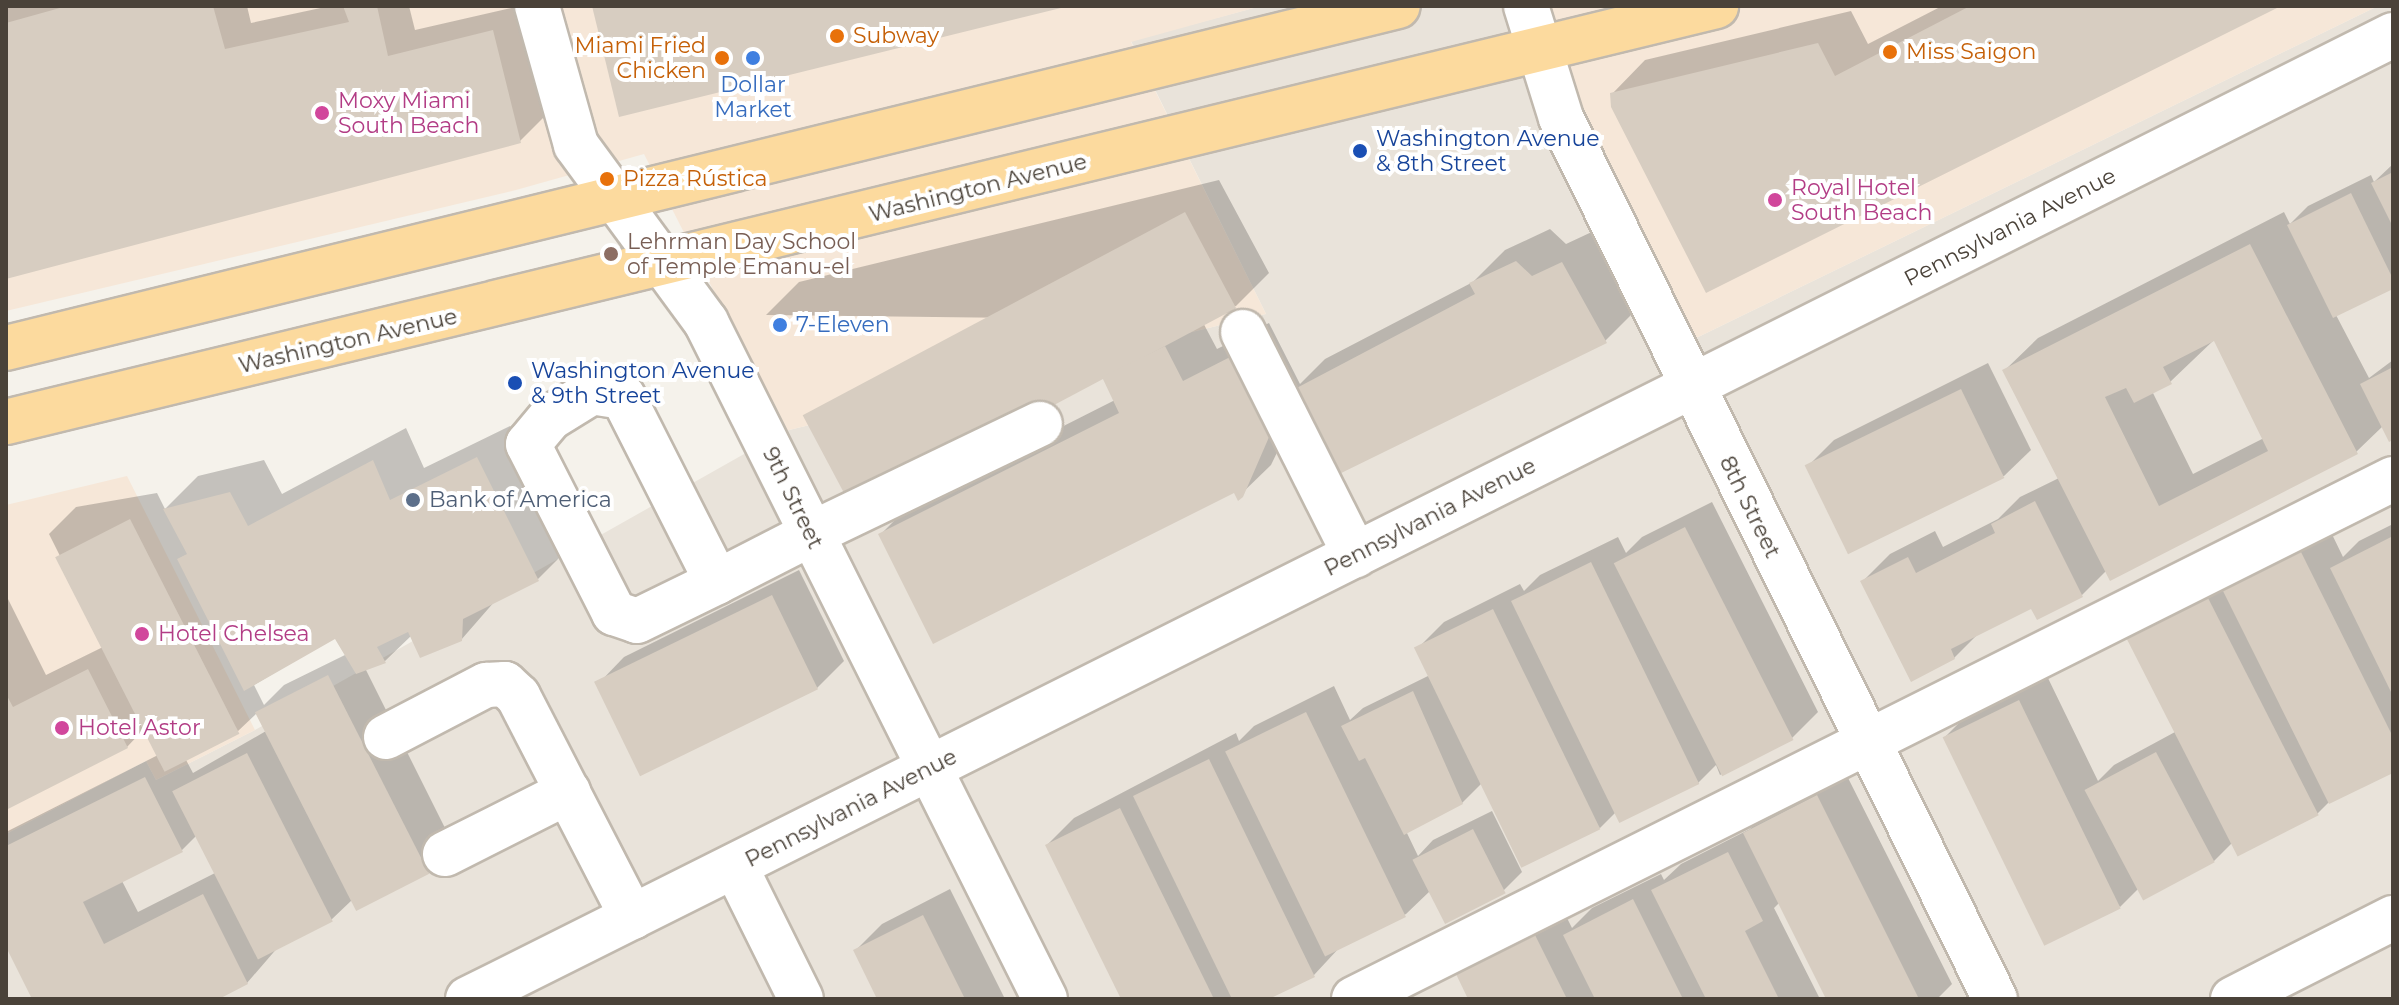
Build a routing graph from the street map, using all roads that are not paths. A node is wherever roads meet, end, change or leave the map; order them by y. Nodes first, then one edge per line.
1 (537, 6) edge
2 (1398, 6) edge
3 (1526, 6) edge
4 (1716, 6) edge
5 (2393, 35) edge
6 (1537, 50) junction
7 (616, 199) junction
8 (667, 265) junction
9 (1243, 332) dead end
10 (6, 348) edge
11 (1691, 387) junction
12 (6, 422) edge
13 (1040, 424) dead end
14 (2393, 479) edge
15 (811, 534) junction
16 (1355, 555) junction
17 (717, 582) junction
18 (386, 737) dead end
19 (1866, 740) junction
20 (929, 769) junction
21 (568, 792) junction
22 (445, 854) dead end
23 (735, 866) junction
24 (632, 917) junction
25 (2393, 918) edge
26 (468, 999) edge
27 (801, 999) edge
28 (1045, 999) edge
29 (1354, 999) edge
30 (1995, 999) edge
31 (2233, 999) edge

1 - 7 street, 9th Street
2 - 7 main road
3 - 6 street, 8th Street
4 - 6 main road, Washington Avenue
5 - 11 street, Pennsylvania Avenue
6 - 8 main road, Washington Avenue
6 - 11 street, 8th Street
7 - 8 street, 9th Street
7 - 10 main road
8 - 12 main road, Washington Avenue
8 - 15 street, 9th Street
9 - 16 street
11 - 16 street, Pennsylvania Avenue
11 - 19 street, 8th Street
13 - 15 street
14 - 19 street
15 - 17 street
15 - 20 street, 9th Street
16 - 20 street, Pennsylvania Avenue
17 - 17 street
18 - 21 street
19 - 29 street
19 - 30 street, 8th Street
20 - 23 street, Pennsylvania Avenue
20 - 28 street, 9th Street
21 - 22 street
21 - 24 street
23 - 24 street, Pennsylvania Avenue
23 - 27 street
24 - 26 street, Pennsylvania Avenue
25 - 31 street

